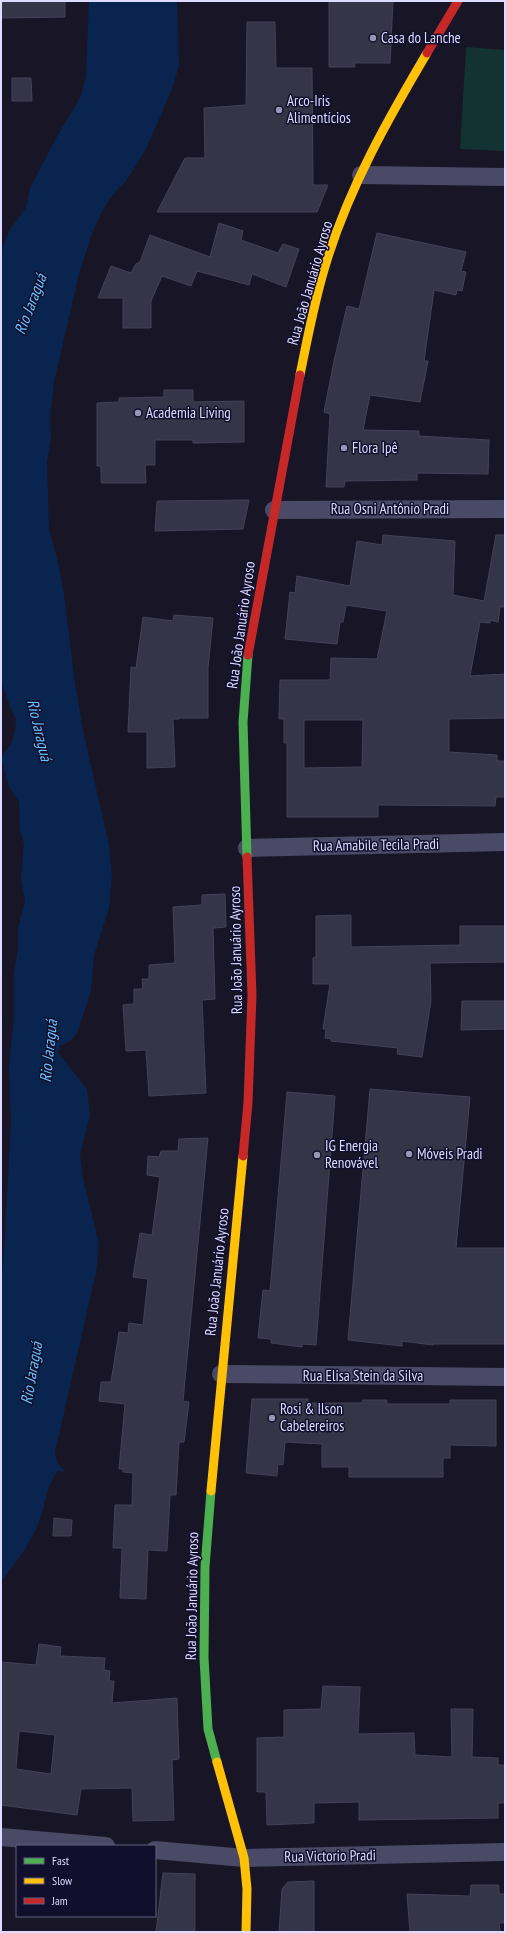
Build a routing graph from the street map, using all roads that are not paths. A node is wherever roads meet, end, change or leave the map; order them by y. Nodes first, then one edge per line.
1 (458, 1) edge
2 (361, 175) junction
3 (505, 177) edge
4 (505, 509) edge
5 (274, 510) junction
6 (505, 842) edge
7 (247, 848) junction
8 (221, 1374) junction
9 (505, 1377) edge
10 (1, 1837) edge
11 (94, 1845) edge
12 (156, 1850) edge
13 (505, 1852) edge
14 (244, 1858) junction
15 (246, 1932) edge

1 - 2 main road, Rua João Januário Ayroso
2 - 3 street
2 - 5 main road, Rua João Januário Ayroso
4 - 5 street, Rua Osni Antônio Pradi
5 - 7 main road, Rua João Januário Ayroso
6 - 7 street, Rua Amabile Tecila Pradi
7 - 8 main road, Rua João Januário Ayroso
8 - 9 street, Rua Elisa Stein da Silva
8 - 14 main road, Rua João Januário Ayroso
10 - 11 street
12 - 14 street, Rua Victorio Pradi
13 - 14 street, Rua Victorio Pradi
14 - 15 main road, Rua João Januário Ayroso

